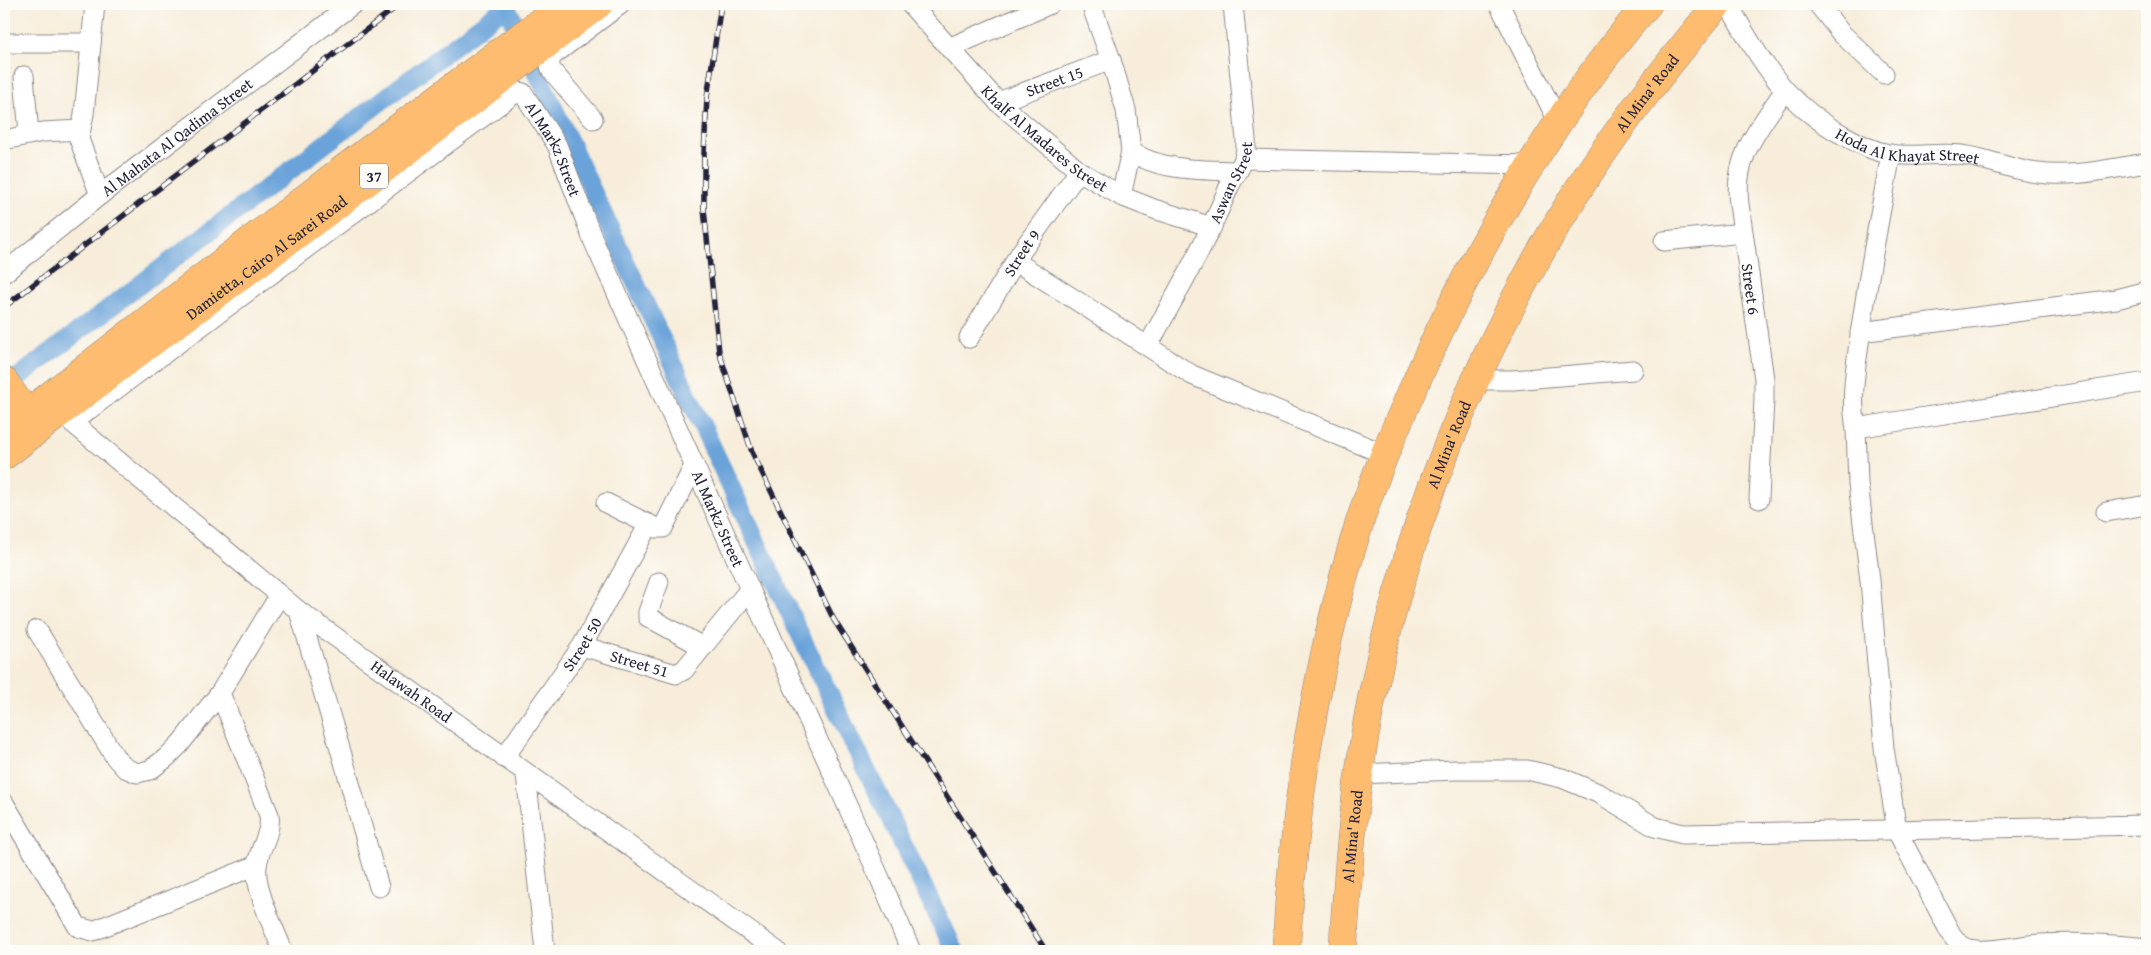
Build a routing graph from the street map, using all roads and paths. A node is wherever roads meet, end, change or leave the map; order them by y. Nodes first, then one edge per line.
1 (95, 4) edge
2 (353, 4) edge
3 (564, 4) edge
4 (599, 4) edge
5 (621, 4) edge
6 (910, 4) edge
7 (1050, 4) edge
8 (1091, 4) edge
9 (1233, 4) edge
10 (1499, 4) edge
11 (1648, 4) edge
12 (1718, 4) edge
13 (1728, 4) edge
14 (1818, 4) edge
15 (11, 43) dead end
16 (91, 43) junction
17 (949, 48) junction
18 (1111, 60) junction
19 (1884, 74) dead end
20 (24, 76) dead end
21 (1784, 90) junction
22 (998, 102) junction
23 (593, 119) dead end
24 (1558, 121) junction
25 (80, 130) junction
26 (29, 134) junction
27 (4, 140) edge
28 (1131, 151) junction
29 (1890, 154) junction
30 (2147, 163) edge
31 (1241, 165) junction
32 (1530, 165) junction
33 (1079, 171) junction
34 (100, 195) junction
35 (1121, 196) junction
36 (1212, 227) junction
37 (1743, 232) junction
38 (1664, 241) dead end
39 (1015, 262) junction
40 (5, 268) edge
41 (2147, 291) edge
42 (1860, 332) junction
43 (141, 337) junction
44 (969, 338) dead end
45 (1148, 346) junction
46 (1633, 370) dead end
47 (1477, 380) junction
48 (2147, 382) edge
49 (14, 396) edge
50 (66, 417) junction
51 (1856, 428) junction
52 (4, 430) edge
53 (1384, 454) junction
54 (4, 456) edge
55 (694, 466) junction
56 (1759, 499) dead end
57 (606, 503) dead end
58 (2147, 505) edge
59 (2106, 512) dead end
60 (649, 524) junction
61 (660, 582) dead end
62 (749, 590) junction
63 (279, 596) junction
64 (299, 611) junction
65 (37, 630) dead end
66 (582, 646) junction
67 (702, 647) junction
68 (220, 693) junction
69 (504, 758) junction
70 (526, 774) junction
71 (1359, 774) junction
72 (4, 804) edge
73 (2147, 825) edge
74 (1897, 831) junction
75 (257, 865) junction
76 (379, 887) dead end
77 (2147, 948) edge
78 (1962, 949) edge
79 (283, 951) edge
80 (544, 951) edge
81 (777, 951) edge
82 (911, 951) edge
83 (1286, 951) edge
84 (1343, 951) edge

1 - 16 street
2 - 34 street, Al Mahata Al Qadima Street
3 - 43 highway, Damietta, Cairo Al Sarei Road / 37
4 - 43 highway, Damietta, Cairo Al Sarei Road / 37
5 - 23 street
6 - 17 street, Khalf Al Madares Street
7 - 17 street
8 - 18 street
9 - 31 street, Aswan Street
10 - 24 street
11 - 24 highway
12 - 47 highway, Al Mina' Road
13 - 21 street, Hoda Al Khayat Street
14 - 19 street
15 - 16 street
16 - 25 street
17 - 22 street, Khalf Al Madares Street
18 - 22 street, Street 15
18 - 28 street
20 - 26 street
21 - 29 street, Hoda Al Khayat Street
21 - 37 street, Street 6
22 - 33 street, Khalf Al Madares Street
24 - 32 highway
25 - 26 street
25 - 34 street
26 - 27 street
28 - 31 street
28 - 35 street
29 - 30 street, Hoda Al Khayat Street
29 - 42 street
31 - 32 street
31 - 36 street, Aswan Street
32 - 53 highway
33 - 35 street, Khalf Al Madares Street
33 - 39 street, Street 9
34 - 40 street, Al Mahata Al Qadima Street
35 - 36 street, Khalf Al Madares Street
36 - 45 street, Aswan Street
37 - 38 street
37 - 56 street, Street 6
39 - 44 street, Street 9
39 - 45 street
41 - 42 street
42 - 51 street
43 - 49 highway, Damietta, Cairo Al Sarei Road / 37
43 - 50 highway, Damietta, Cairo Al Sarei Road / 37
45 - 53 street
46 - 47 street
47 - 71 highway, Al Mina' Road
48 - 51 street
49 - 52 highway, Damietta, Cairo Al Sarei Road / 37
50 - 54 highway, Damietta, Cairo Al Sarei Road / 37
50 - 55 street, Al Markz Street
50 - 63 street, Halawah Road
51 - 74 street
53 - 83 highway
55 - 60 street
55 - 62 street, Al Markz Street
57 - 60 street
58 - 59 street
60 - 66 street, Street 50
61 - 67 street
62 - 67 street, Street 51
62 - 82 street, Al Markz Street
63 - 64 street, Halawah Road
63 - 68 street
64 - 69 street, Halawah Road
64 - 76 street
65 - 68 street
66 - 67 street, Street 51
66 - 69 street, Street 50
68 - 75 street
69 - 70 street, Halawah Road
70 - 80 street
70 - 81 street, Halawah Road
71 - 74 street
71 - 84 highway, Al Mina' Road
72 - 75 street
73 - 74 street
74 - 78 street
75 - 79 street
77 - 78 street

